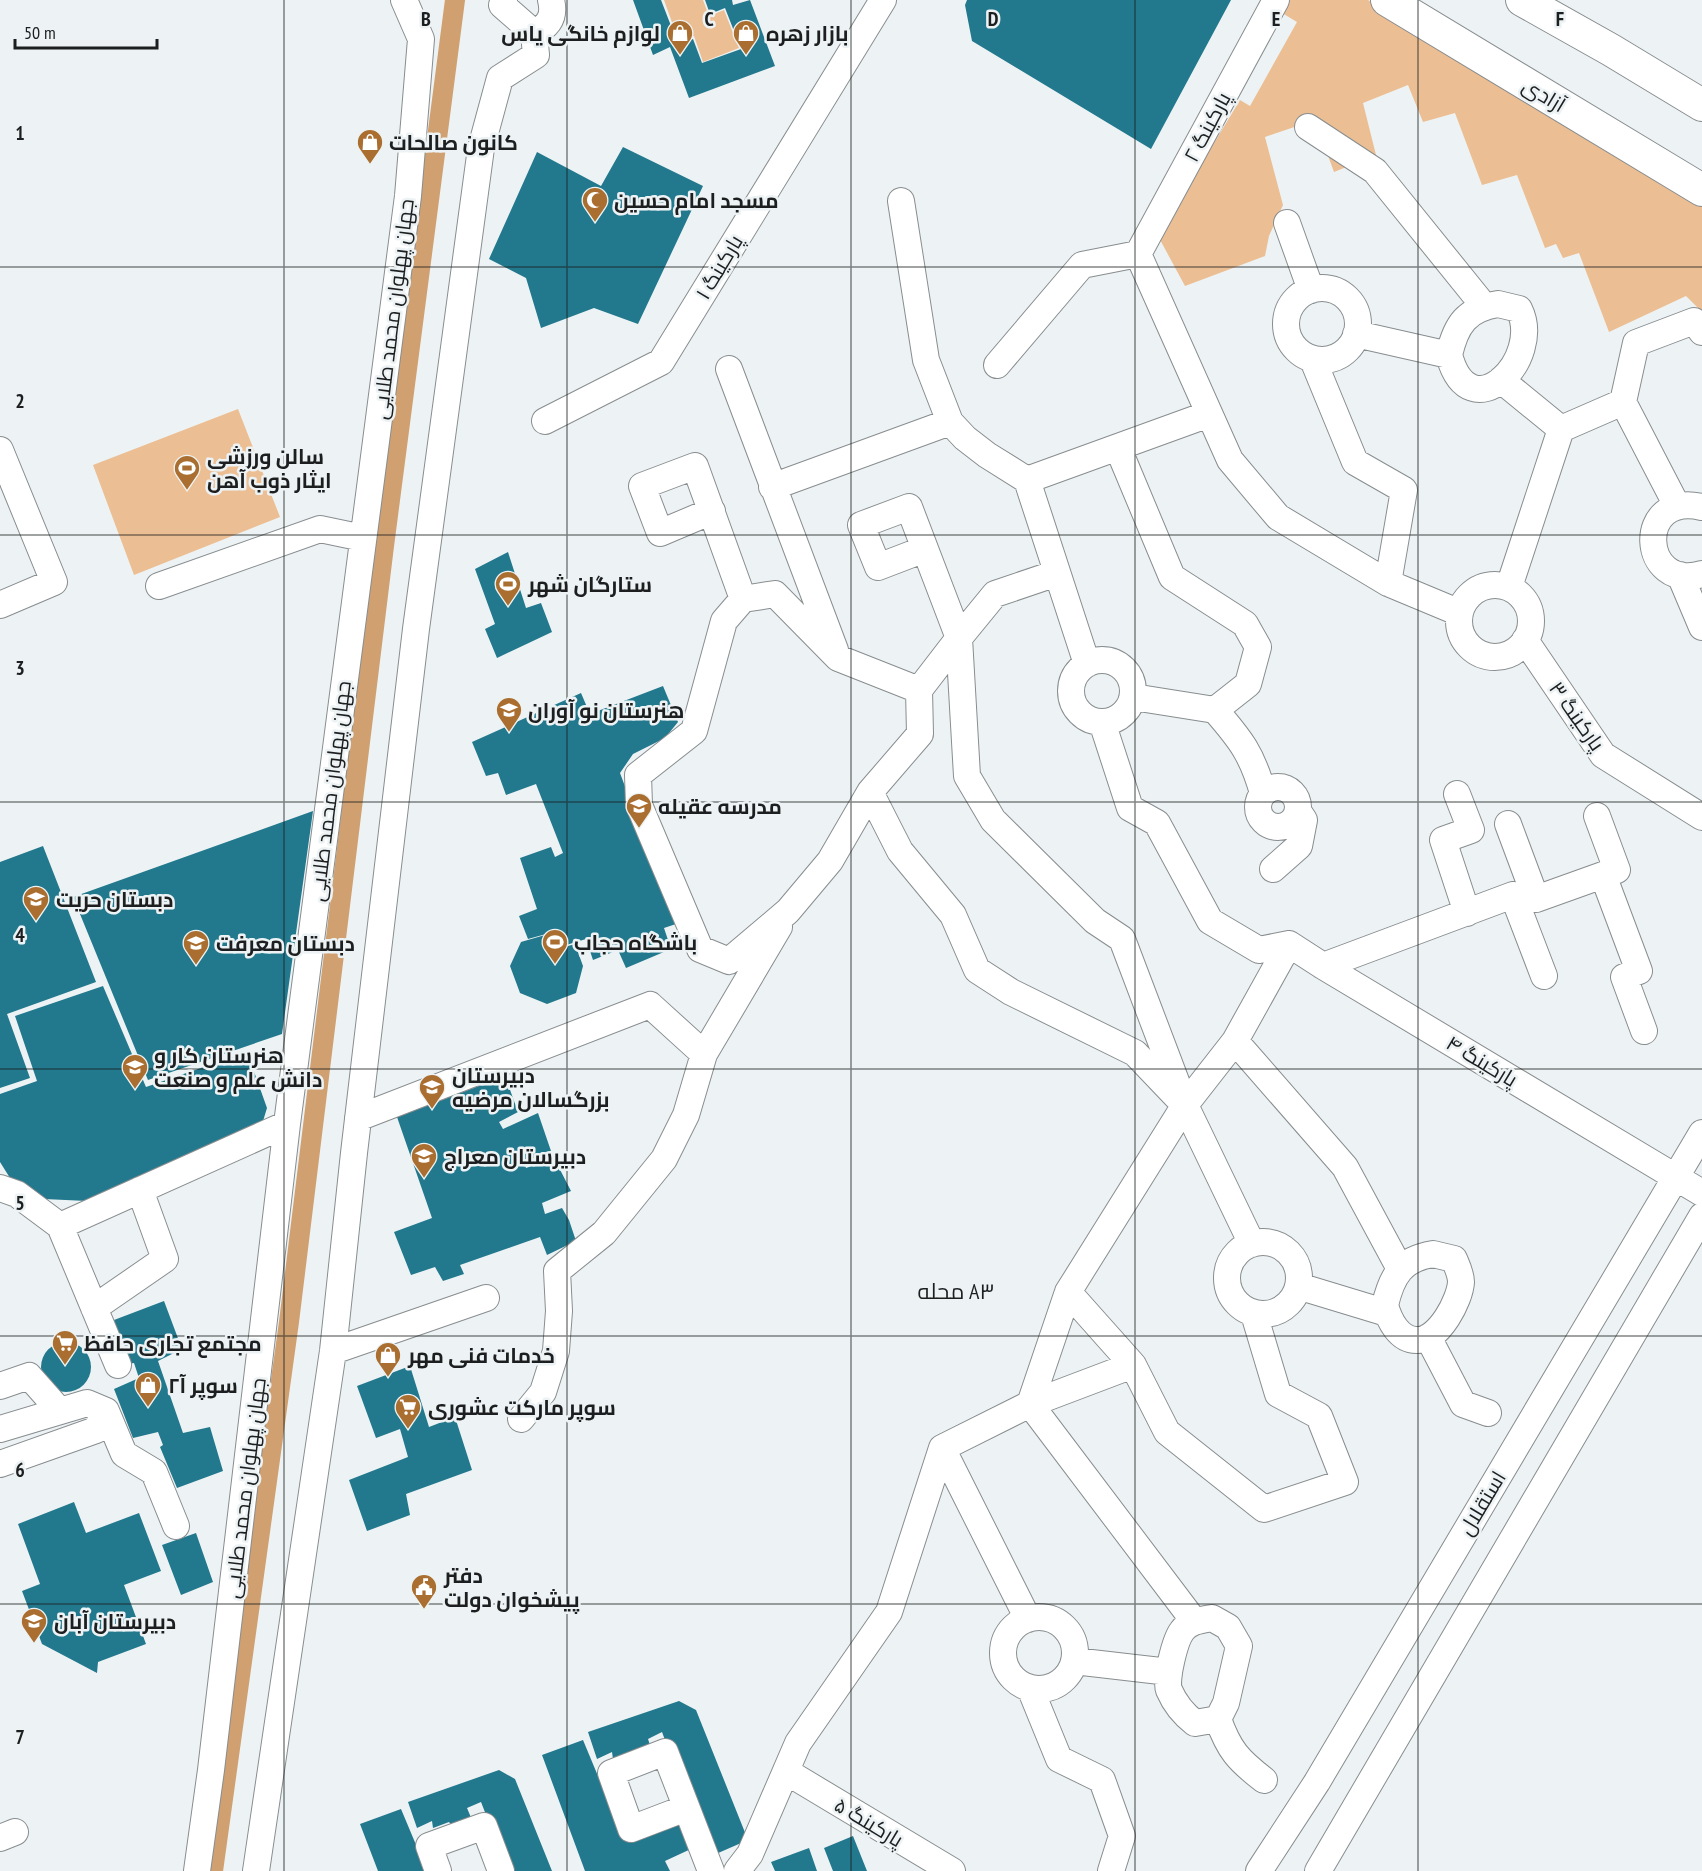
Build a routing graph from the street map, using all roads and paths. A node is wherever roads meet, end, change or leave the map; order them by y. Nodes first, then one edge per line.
1 (404, 0) edge
2 (504, 0) edge
3 (551, 0) edge
4 (883, 0) edge
5 (1276, 0) edge
6 (1387, 0) edge
7 (1522, 0) edge
8 (534, 33) junction
9 (1702, 105) edge
10 (1308, 127) dead end
11 (1702, 190) edge
12 (901, 201) dead end
13 (1287, 223) dead end
14 (1138, 254) junction
15 (1311, 290) junction
16 (1484, 306) junction
17 (1702, 332) edge
18 (1356, 334) junction
19 (1449, 355) junction
20 (1313, 360) junction
21 (997, 365) dead end
22 (729, 369) dead end
23 (1501, 380) junction
24 (1623, 402) junction
25 (1209, 414) junction
26 (545, 422) dead end
27 (950, 422) junction
28 (1561, 429) junction
29 (1118, 448) junction
30 (0, 450) edge
31 (1027, 480) junction
32 (772, 487) junction
33 (1690, 506) edge
34 (712, 511) dead end
35 (363, 538) junction
36 (925, 549) dead end
37 (1057, 573) junction
38 (1691, 574) edge
39 (1388, 583) junction
40 (159, 585) dead end
41 (1509, 587) junction
42 (743, 599) junction
43 (0, 605) edge
44 (1460, 613) junction
45 (1702, 627) edge
46 (959, 638) junction
47 (1526, 640) junction
48 (838, 658) junction
49 (1087, 664) junction
50 (919, 690) junction
51 (1132, 698) junction
52 (1215, 710) junction
53 (1102, 722) junction
54 (870, 792) junction
55 (1457, 794) dead end
56 (1597, 816) dead end
57 (1702, 817) edge
58 (1508, 824) dead end
59 (1273, 870) dead end
60 (1603, 875) junction
61 (1525, 897) junction
62 (788, 911) junction
63 (1467, 913) junction
64 (1289, 944) junction
65 (1323, 966) junction
66 (1544, 976) dead end
67 (1644, 1031) dead end
68 (1235, 1041) junction
69 (704, 1054) junction
70 (1185, 1106) junction
71 (358, 1118) junction
72 (286, 1124) junction
73 (1702, 1133) edge
74 (1675, 1177) junction
75 (0, 1188) edge
76 (140, 1190) junction
77 (1702, 1193) edge
78 (1702, 1216) edge
79 (60, 1226) junction
80 (1252, 1244) junction
81 (1400, 1269) junction
82 (1298, 1286) junction
83 (1068, 1292) junction
84 (486, 1298) dead end
85 (94, 1308) junction
86 (1387, 1313) junction
87 (1254, 1314) junction
88 (1428, 1337) junction
89 (333, 1351) junction
90 (118, 1365) dead end
91 (1133, 1365) junction
92 (0, 1386) edge
93 (1030, 1404) junction
94 (60, 1411) junction
95 (106, 1411) junction
96 (1488, 1413) dead end
97 (521, 1419) dead end
98 (0, 1429) edge
99 (942, 1448) junction
100 (0, 1464) edge
101 (176, 1526) dead end
102 (1028, 1619) junction
103 (1194, 1622) junction
104 (1074, 1661) junction
105 (1169, 1672) junction
106 (1030, 1688) junction
107 (1218, 1719) junction
108 (787, 1772) junction
109 (1264, 1780) dead end
110 (686, 1808) dead end
111 (196, 1871) edge
112 (256, 1871) edge
113 (438, 1871) edge
114 (501, 1871) edge
115 (711, 1871) edge
116 (737, 1871) edge
117 (952, 1871) edge
118 (1111, 1871) edge
119 (1259, 1871) edge
120 (1318, 1871) edge

1 - 35 street, جهان پهلوان محمد طلایی
2 - 8 street
3 - 8 street
4 - 26 street, پارکینگ ۱
5 - 14 street, پارکینگ ۲
6 - 11 main road, آزادی
7 - 9 main road
8 - 71 street
10 - 16 street
12 - 27 street
13 - 15 street
14 - 21 street
14 - 25 street
15 - 18 street
15 - 20 street
16 - 19 street
16 - 23 street
17 - 24 street
18 - 19 street
18 - 20 street
19 - 23 street
20 - 39 street
22 - 32 street
23 - 28 street
24 - 28 street
24 - 33 street
25 - 29 street
25 - 39 street
27 - 31 street
27 - 32 street
28 - 41 street
29 - 31 street
29 - 52 street
30 - 43 street
31 - 37 street
32 - 48 street
33 - 38 street
34 - 42 street
35 - 40 street
35 - 72 street, جهان پهلوان محمد طلایی
36 - 46 street
37 - 46 street
37 - 49 street
38 - 45 street
39 - 44 street
41 - 44 street
41 - 47 street
42 - 48 street
42 - 62 street
44 - 47 street
46 - 50 street
46 - 70 street
47 - 57 street, پارکینگ ۳
48 - 50 street
49 - 51 street
49 - 53 street
50 - 54 street
51 - 52 street
51 - 53 street
52 - 59 street
53 - 64 street
54 - 62 street
54 - 70 street
55 - 63 street
56 - 60 street
58 - 61 street
60 - 61 street
60 - 67 street
61 - 63 street
61 - 66 street
62 - 69 street
63 - 65 street
64 - 65 street, پارکینگ ۴
64 - 68 street
65 - 74 street, پارکینگ ۴
68 - 70 street
68 - 81 street
69 - 71 street
69 - 97 street
70 - 80 street
70 - 83 street
71 - 89 street
72 - 76 street
72 - 111 street, جهان پهلوان محمد طلایی
73 - 74 street, استقلال
74 - 77 street, پارکینگ ۴
74 - 119 street, استقلال
75 - 79 street
76 - 79 street
76 - 85 street
78 - 120 street
79 - 85 street
80 - 82 street
80 - 87 street
81 - 86 street
81 - 88 street
82 - 86 street
82 - 87 street
83 - 91 street
83 - 93 street
84 - 89 street
85 - 90 street
86 - 88 street
87 - 91 street
88 - 96 street
89 - 112 street
91 - 93 street
92 - 94 street
93 - 99 street
93 - 103 street
94 - 95 street
94 - 98 street
95 - 100 street
95 - 101 street
99 - 102 street
99 - 108 street
102 - 104 street
102 - 106 street
103 - 105 street
103 - 107 street
104 - 105 street
104 - 106 street
105 - 107 street
106 - 118 street
107 - 109 street
108 - 116 street
108 - 117 street, پارکینگ ۵
110 - 115 street
113 - 114 street

